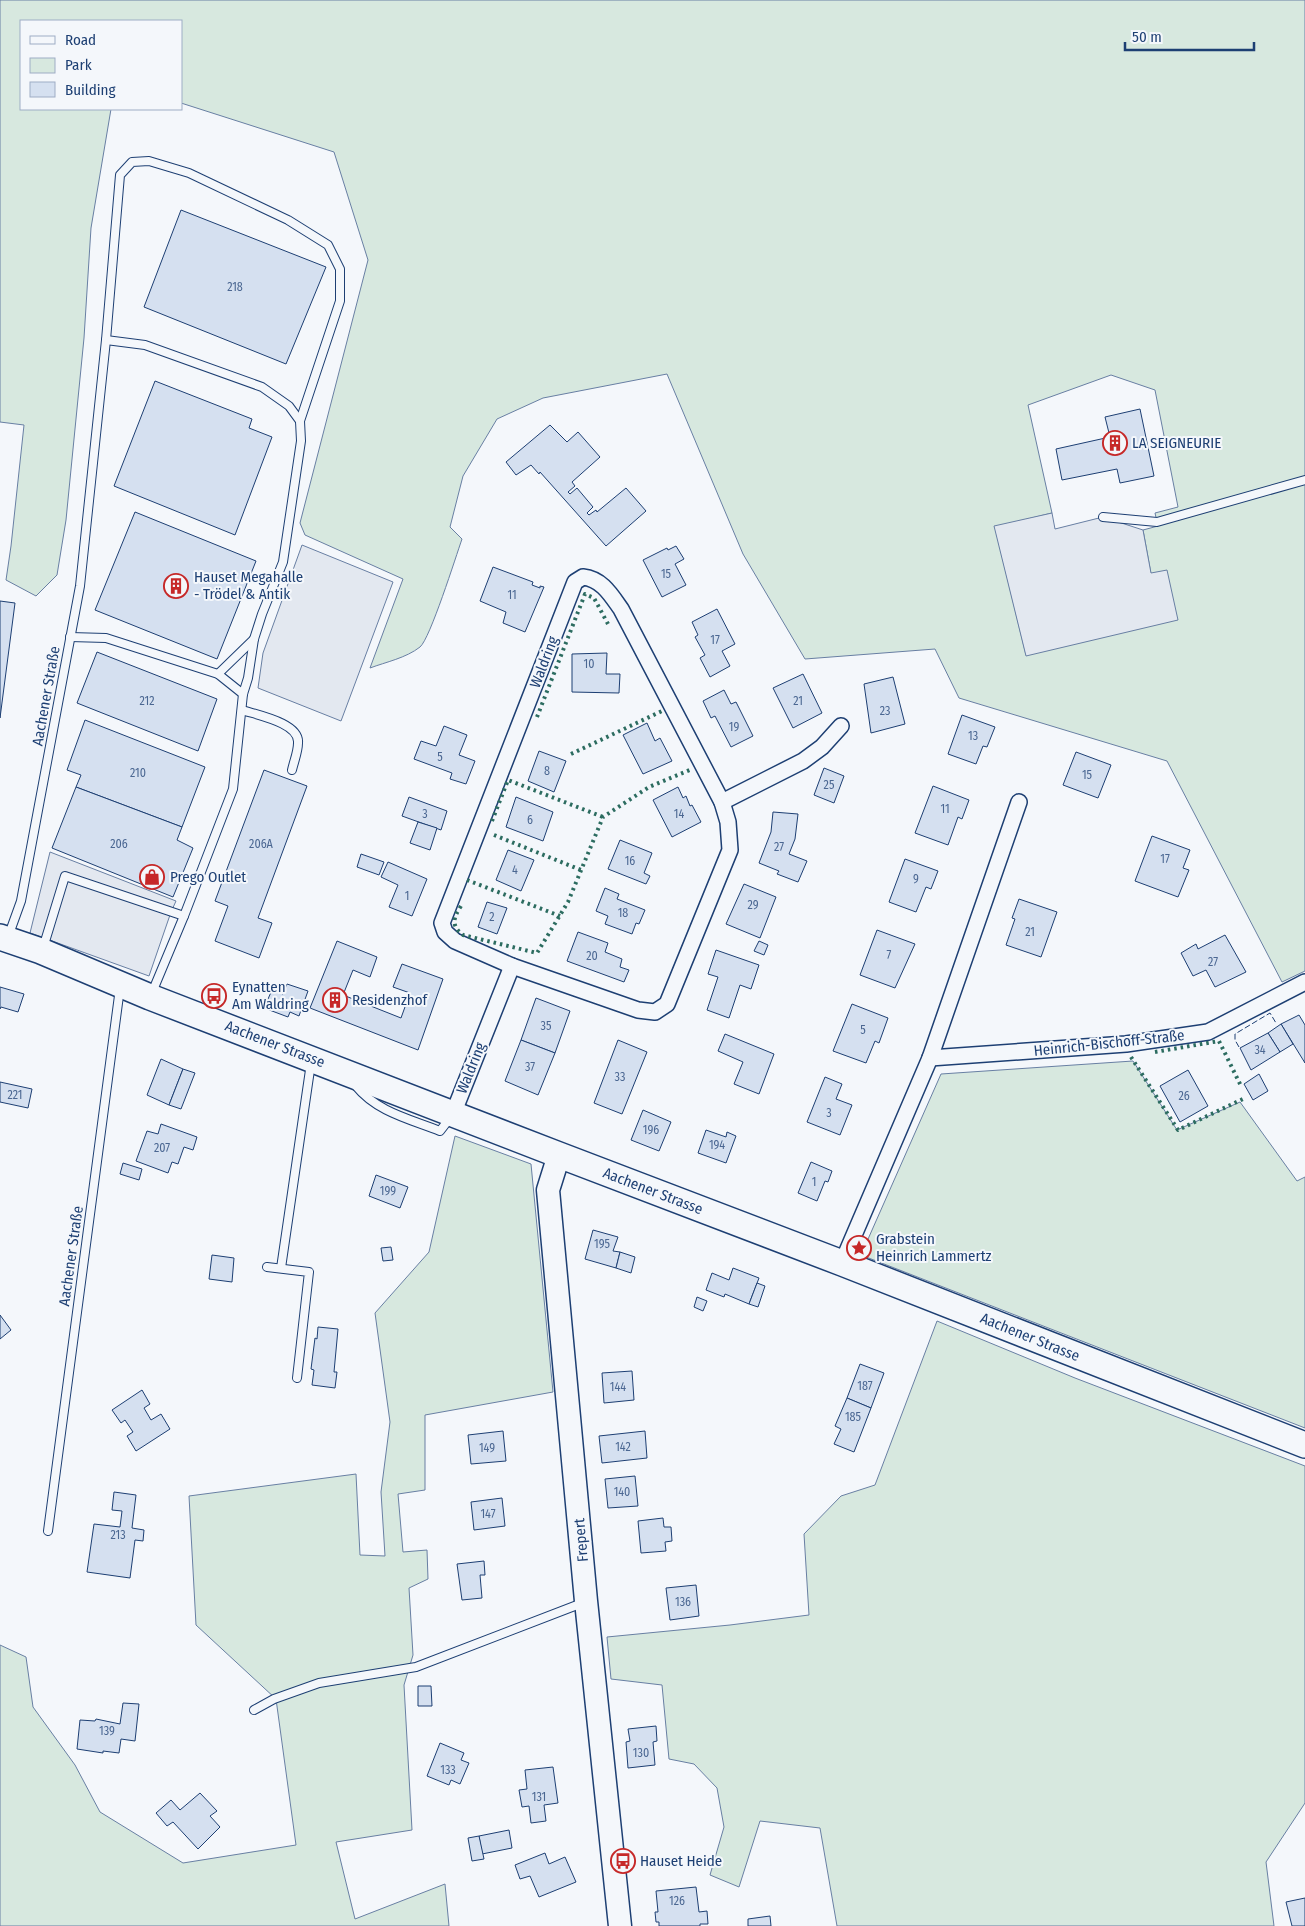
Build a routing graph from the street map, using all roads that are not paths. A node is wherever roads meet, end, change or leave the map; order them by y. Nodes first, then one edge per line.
1 (106, 340) junction
2 (300, 421) junction
3 (1305, 480) edge
4 (1103, 517) dead end
5 (70, 637) junction
6 (254, 639) junction
7 (218, 674) junction
8 (243, 694) junction
9 (242, 710) junction
10 (841, 726) dead end
11 (292, 770) dead end
12 (722, 802) junction
13 (1019, 802) dead end
14 (184, 916) junction
15 (4, 938) edge
16 (41, 951) junction
17 (512, 966) junction
18 (1305, 982) edge
19 (121, 985) junction
20 (150, 997) junction
21 (312, 1058) junction
22 (930, 1058) junction
23 (453, 1114) junction
24 (559, 1156) junction
25 (842, 1263) junction
26 (267, 1267) dead end
27 (281, 1268) junction
28 (297, 1378) dead end
29 (1305, 1445) edge
30 (48, 1531) dead end
31 (586, 1601) junction
32 (254, 1710) dead end
33 (620, 1926) edge

1 - 2 lane
1 - 2 lane
1 - 5 lane
2 - 6 lane
3 - 4 lane
5 - 7 lane, Aachener Straße
5 - 15 lane, Aachener Straße
6 - 7 lane
6 - 8 lane
7 - 8 lane, Aachener Straße
8 - 9 lane
9 - 11 lane
9 - 14 lane
10 - 12 street
12 - 17 street, Waldring
12 - 17 street, Waldring
13 - 22 street
14 - 16 lane
14 - 20 lane
15 - 16 main road, Aachener Strasse
16 - 19 main road, Aachener Strasse
17 - 23 street, Waldring
18 - 22 street, Heinrich-Bischoff-Straße
19 - 20 main road, Aachener Strasse
19 - 30 lane, Aachener Straße
20 - 21 main road, Aachener Strasse
21 - 23 main road, Aachener Strasse
21 - 27 lane
22 - 25 street
23 - 24 main road, Aachener Strasse
24 - 25 main road, Aachener Strasse
24 - 31 street, Frepert
25 - 29 main road, Aachener Strasse
26 - 27 lane
27 - 28 lane
31 - 32 lane
31 - 33 street, Frepert

